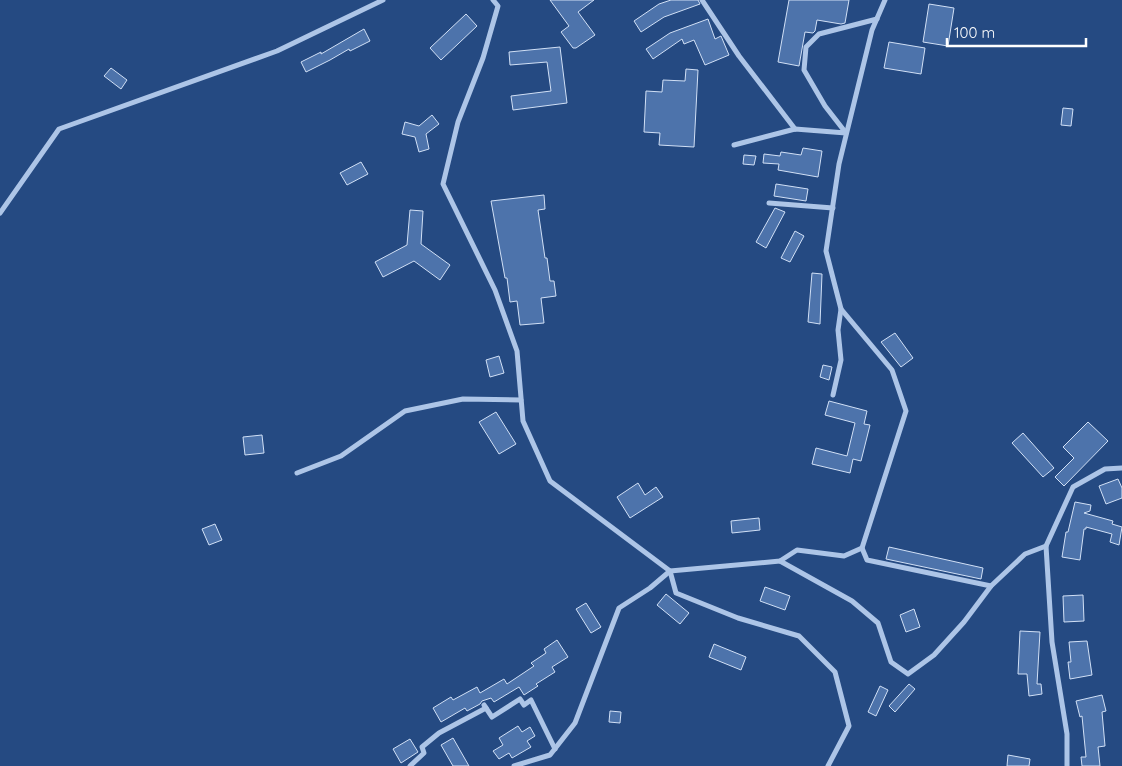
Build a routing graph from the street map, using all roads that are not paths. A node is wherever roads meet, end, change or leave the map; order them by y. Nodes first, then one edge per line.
1 (383, 0) edge
2 (493, 0) edge
3 (702, 0) edge
4 (885, 0) edge
5 (877, 19) junction
6 (795, 129) junction
7 (846, 133) junction
8 (734, 145) dead end
9 (769, 203) dead end
10 (832, 208) junction
11 (0, 213) edge
12 (841, 309) junction
13 (832, 395) dead end
14 (521, 400) junction
15 (1122, 468) edge
16 (297, 473) dead end
17 (1046, 546) junction
18 (862, 548) junction
19 (780, 561) junction
20 (670, 571) junction
21 (991, 586) junction
22 (555, 749) junction
23 (410, 766) edge
24 (514, 766) edge
25 (828, 766) edge
26 (1067, 766) edge

1 - 11 street
2 - 14 street
3 - 6 street
4 - 5 street
5 - 7 street
5 - 7 street
6 - 7 street
6 - 8 street
7 - 10 street
9 - 10 street
10 - 12 street
12 - 13 street
12 - 18 street
14 - 16 street
14 - 20 street
15 - 17 street
17 - 21 street
17 - 26 street
18 - 19 street
18 - 21 street
19 - 20 street
19 - 21 street
20 - 22 street
20 - 25 street
22 - 23 street
22 - 24 street

